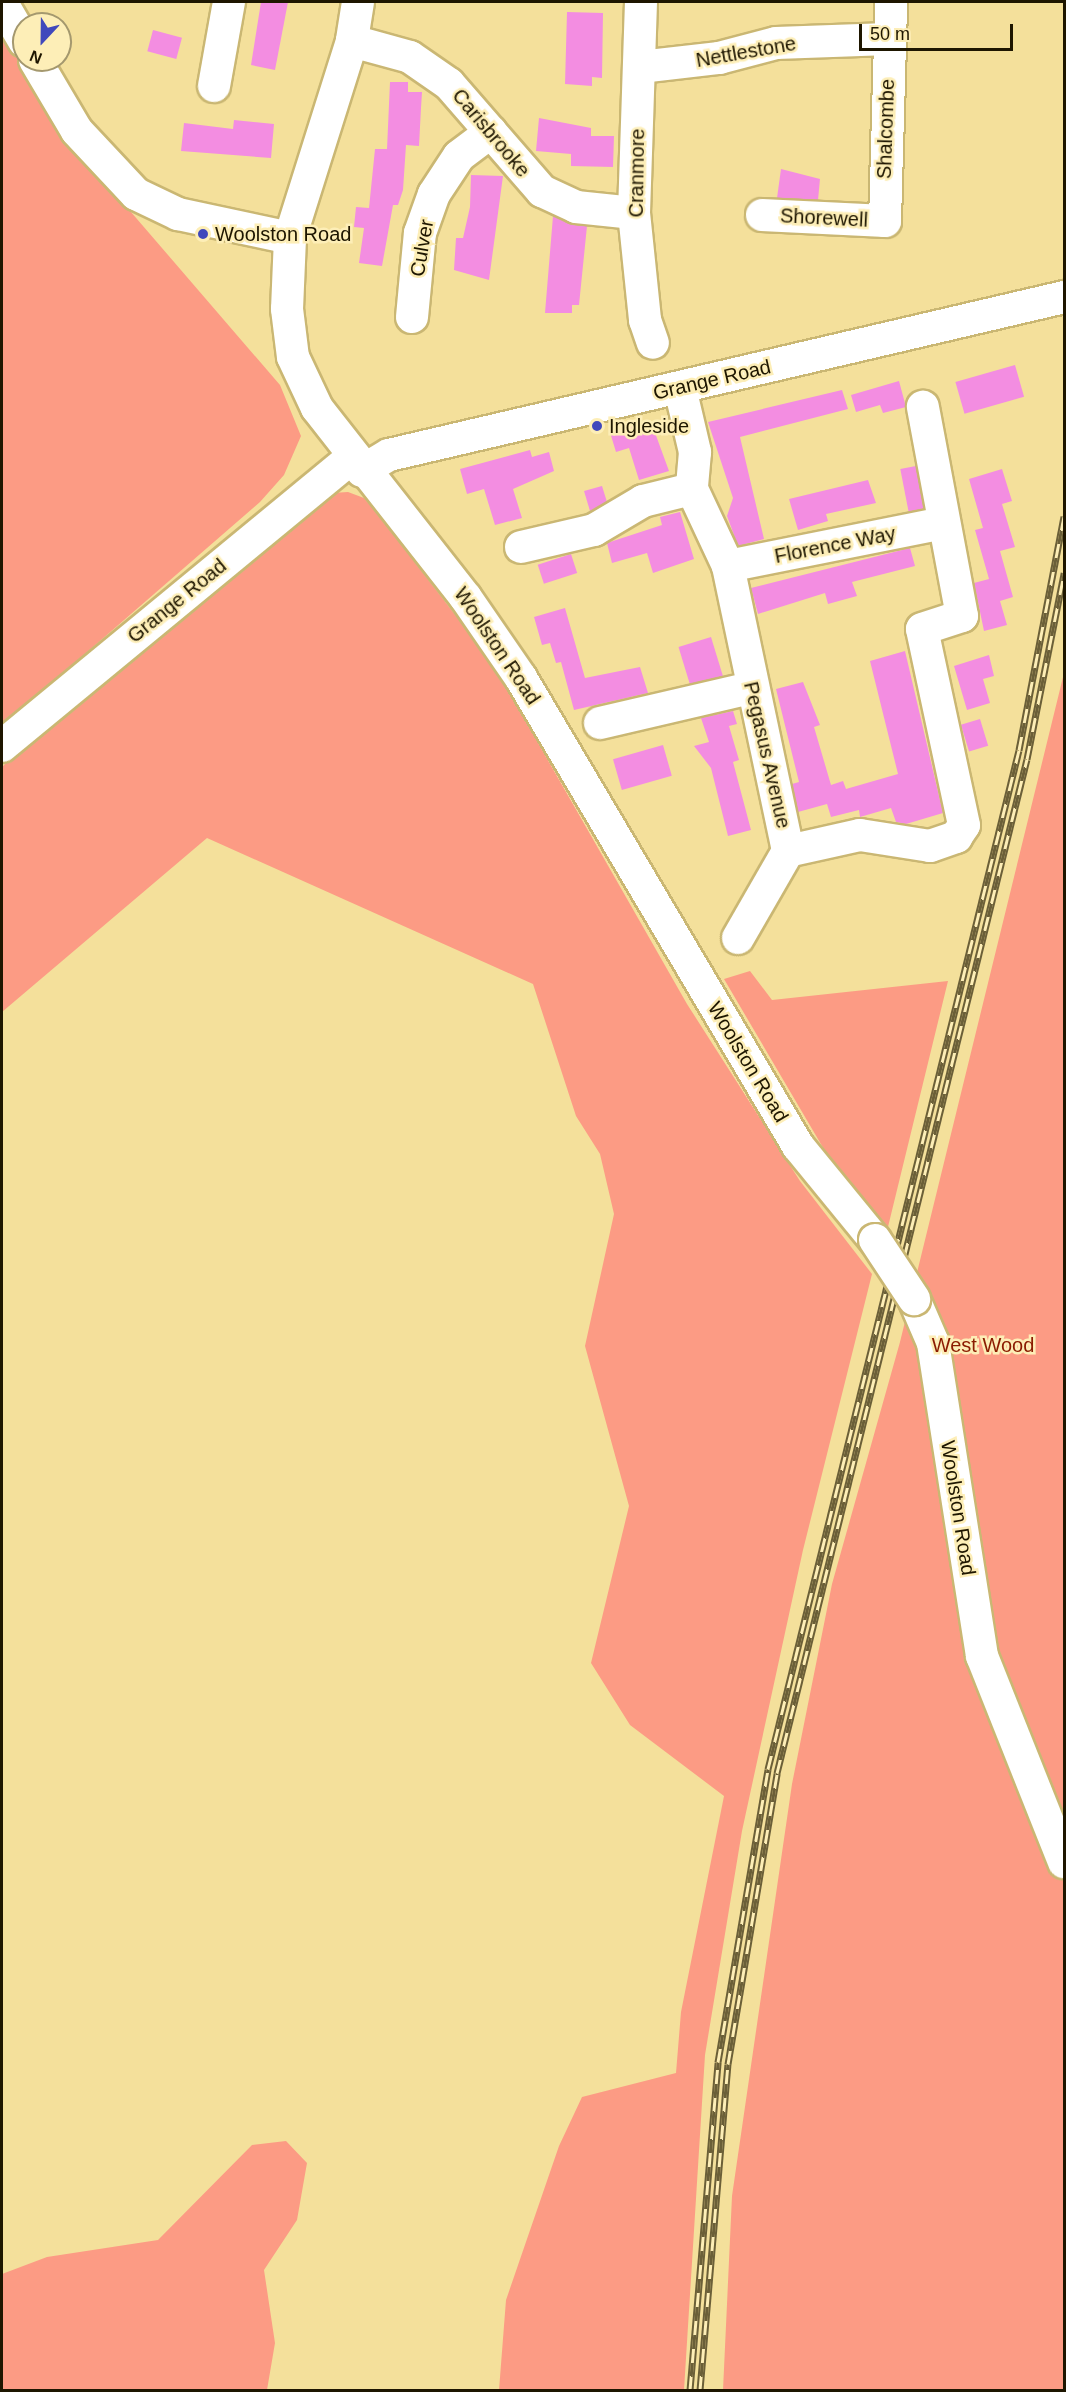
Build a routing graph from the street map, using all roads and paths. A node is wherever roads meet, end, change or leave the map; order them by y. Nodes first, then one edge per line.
1 (229, 2) edge
2 (358, 2) edge
3 (641, 2) edge
4 (891, 2) edge
5 (889, 39) junction
6 (352, 41) junction
7 (640, 67) junction
8 (42, 72) edge
9 (214, 86) dead end
10 (491, 132) junction
11 (634, 213) junction
12 (762, 215) dead end
13 (885, 221) joint
14 (290, 238) junction
15 (1065, 297) edge
16 (412, 317) dead end
17 (653, 343) dead end
18 (680, 388) junction
19 (923, 407) dead end
20 (357, 464) junction
21 (692, 489) junction
22 (943, 524) junction
23 (521, 547) dead end
24 (728, 566) junction
25 (751, 688) junction
26 (600, 723) dead end
27 (2, 746) edge
28 (788, 851) junction
29 (738, 939) dead end
30 (1065, 1862) edge

1 - 9 street
2 - 6 street
3 - 7 street, Cranmore
4 - 5 street, Shalcombe
5 - 7 street, Nettlestone
5 - 13 street, Shalcombe
6 - 10 street, Carisbrooke
6 - 14 street
7 - 11 street, Cranmore
8 - 14 street
10 - 11 street, Carisbrooke
10 - 16 street, Culver
11 - 17 street, Cranmore
12 - 13 street, Shorewell
14 - 20 street
15 - 18 street, Grange Road
18 - 20 street, Grange Road
18 - 21 street, Pegasus Avenue
19 - 22 street, Pegasus Avenue
20 - 27 street, Grange Road
20 - 30 street, Woolston Road, bridge
21 - 23 street
21 - 24 street, Pegasus Avenue
22 - 24 street, Florence Way
22 - 28 street, Pegasus Avenue
24 - 25 street, Pegasus Avenue
25 - 26 street
25 - 28 street, Pegasus Avenue
28 - 29 street

